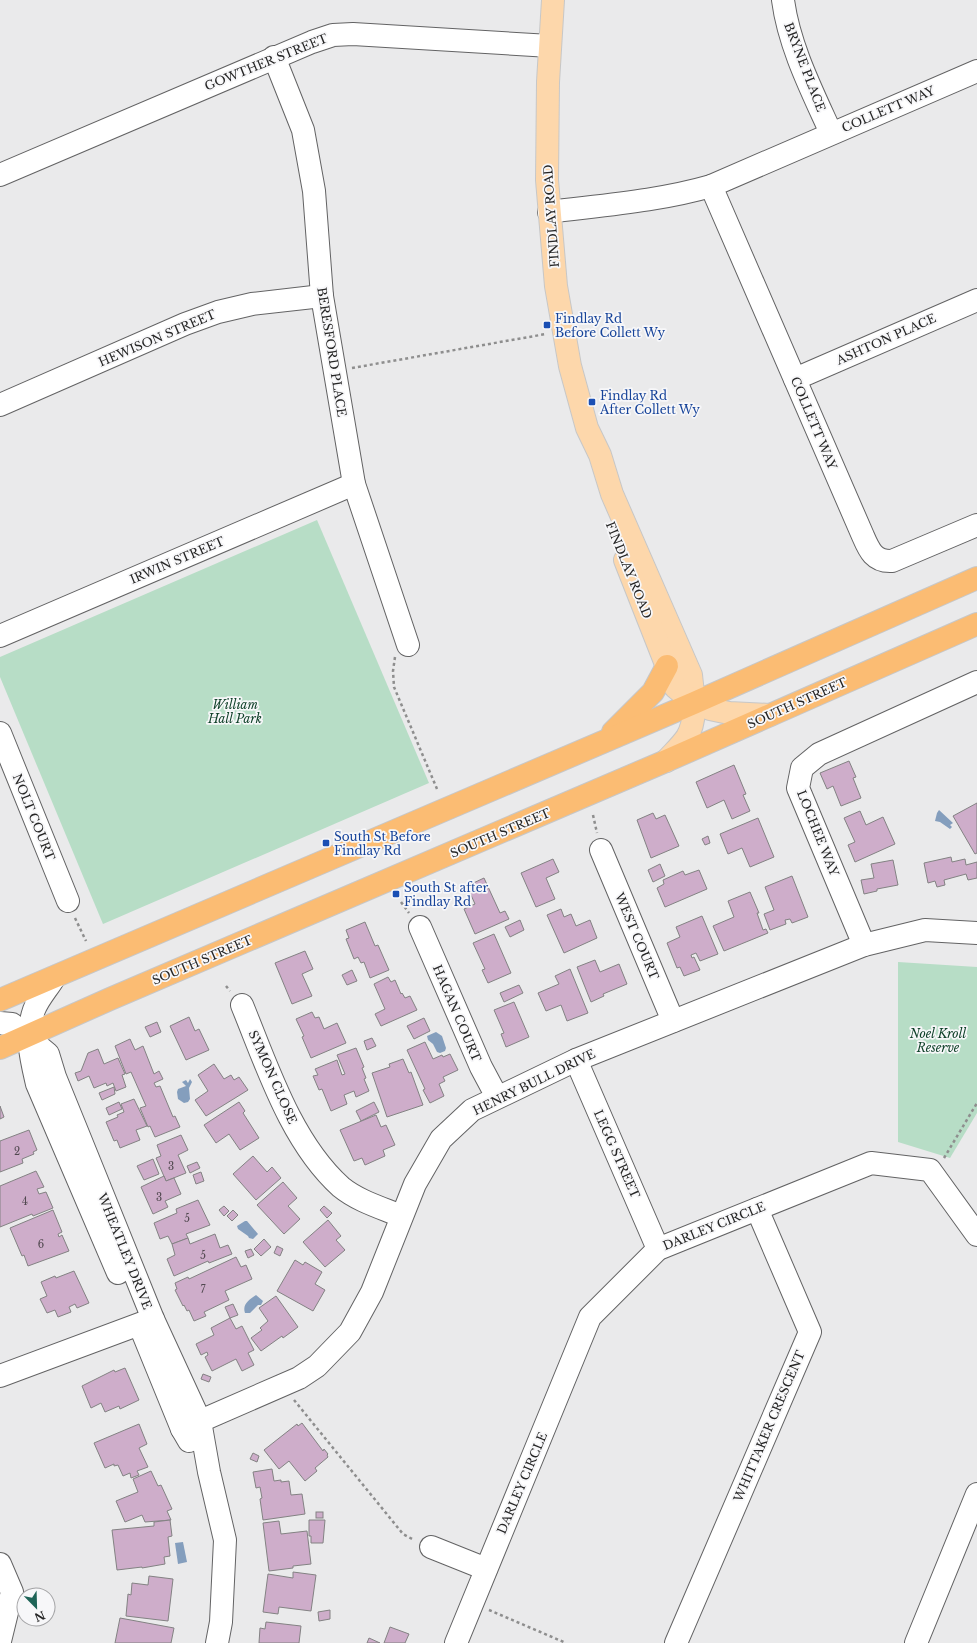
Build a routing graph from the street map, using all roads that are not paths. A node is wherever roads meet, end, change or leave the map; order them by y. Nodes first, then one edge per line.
1 (554, 0) edge
2 (782, 0) edge
3 (550, 46) junction
4 (274, 57) junction
5 (977, 71) edge
6 (831, 133) junction
7 (0, 175) edge
8 (711, 186) junction
9 (550, 212) junction
10 (322, 296) junction
11 (977, 300) edge
12 (795, 379) junction
13 (0, 405) edge
14 (586, 428) junction
15 (354, 484) junction
16 (977, 525) edge
17 (977, 578) edge
18 (977, 624) edge
19 (0, 636) edge
20 (408, 645) road end
21 (667, 666) junction
22 (977, 682) edge
23 (694, 703) junction
24 (770, 715) junction
25 (0, 733) edge
26 (603, 741) junction
27 (666, 761) junction
28 (601, 850) dead end
29 (68, 901) road end
30 (420, 927) dead end
31 (977, 933) edge
32 (864, 945) junction
33 (54, 978) junction
34 (0, 1000) edge
35 (242, 1005) dead end
36 (673, 1021) junction
37 (0, 1023) edge
38 (28, 1036) junction
39 (0, 1048) edge
40 (576, 1060) junction
41 (497, 1097) junction
42 (757, 1209) junction
43 (401, 1216) junction
44 (977, 1235) edge
45 (658, 1249) junction
46 (146, 1321) junction
47 (0, 1376) edge
48 (191, 1425) junction
49 (977, 1494) edge
50 (431, 1547) road end
51 (0, 1564) edge
52 (486, 1569) junction
53 (0, 1641) edge
54 (217, 1643) edge
55 (456, 1643) edge
56 (676, 1643) edge
57 (916, 1643) edge

1 - 3 main road, FINDLAY ROAD
2 - 6 street, BRYNE PLACE
3 - 4 street, GOWTHER STREET
3 - 9 main road, FINDLAY ROAD
4 - 7 street, GOWTHER STREET
4 - 10 street, BERESFORD PLACE
5 - 6 street, COLLETT WAY
6 - 8 street, COLLETT WAY
8 - 9 street, COLLETT WAY
8 - 12 street, COLLETT WAY
9 - 14 main road, FINDLAY ROAD
10 - 13 street, HEWISON STREET
10 - 15 street, BERESFORD PLACE
11 - 12 street, ASHTON PLACE
12 - 16 street, COLLETT WAY
14 - 21 main road, FINDLAY ROAD
14 - 23 main road, FINDLAY ROAD
15 - 19 street, IRWIN STREET
15 - 20 street, BERESFORD PLACE
17 - 23 highway
18 - 24 highway, SOUTH STREET
21 - 23 main road, FINDLAY ROAD
21 - 26 highway
22 - 32 street, LOCHEE WAY
23 - 24 main road, FINDLAY ROAD
23 - 26 highway
23 - 27 main road, FINDLAY ROAD
24 - 27 highway, SOUTH STREET
25 - 29 street, NOLT COURT
26 - 33 highway
27 - 38 highway, SOUTH STREET
28 - 36 street, WEST COURT
30 - 41 street, HAGAN COURT
31 - 32 street, HENRY BULL DRIVE
32 - 36 street, HENRY BULL DRIVE
33 - 34 highway
33 - 38 street
35 - 43 street, SYMON CLOSE
36 - 40 street, HENRY BULL DRIVE
37 - 38 street, WHEATLEY DRIVE
38 - 39 highway, SOUTH STREET
38 - 46 street, WHEATLEY DRIVE
40 - 41 street, HENRY BULL DRIVE
40 - 45 street, LEGG STREET
41 - 43 street, HENRY BULL DRIVE
42 - 44 street, DARLEY CIRCLE
42 - 45 street, DARLEY CIRCLE
42 - 56 street, WHITTAKER CRESCENT
43 - 48 street, HENRY BULL DRIVE
45 - 52 street, DARLEY CIRCLE
46 - 47 street
46 - 48 street, WHEATLEY DRIVE
48 - 54 street, WHEATLEY DRIVE
49 - 57 street
50 - 52 street
51 - 53 street
52 - 55 street, DARLEY CIRCLE

